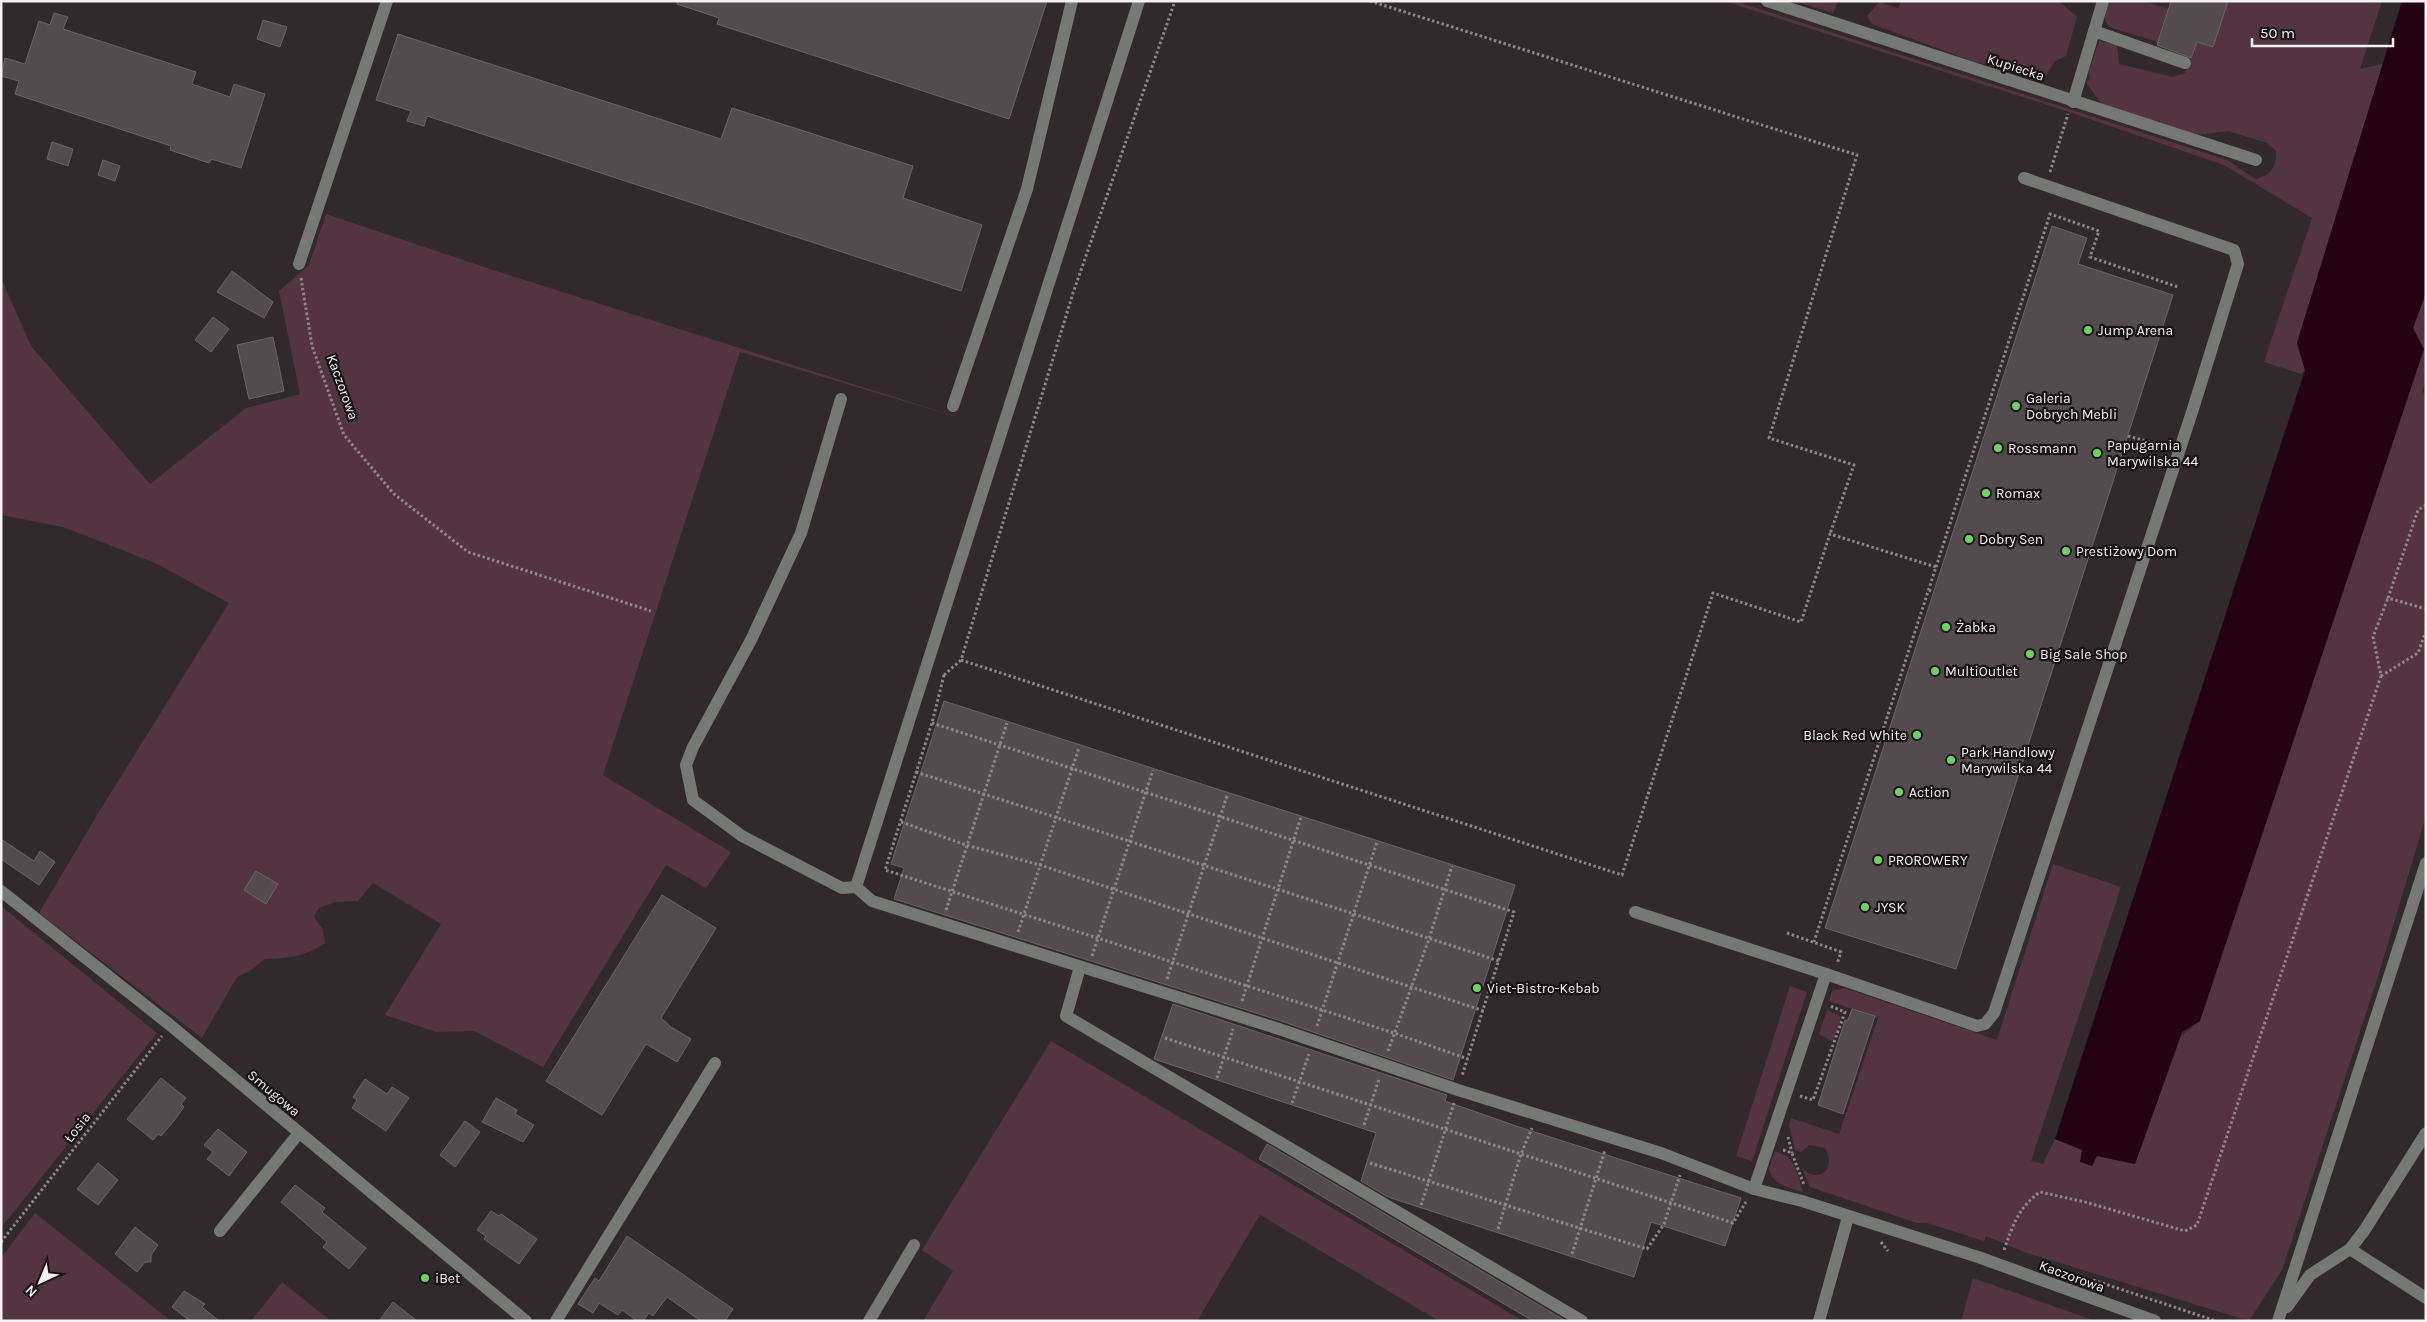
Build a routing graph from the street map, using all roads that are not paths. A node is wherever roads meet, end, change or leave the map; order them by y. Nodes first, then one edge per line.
1 (387, 1) edge
2 (1072, 1) edge
3 (1139, 1) edge
4 (1767, 1) edge
5 (2103, 1) edge
6 (2094, 31) junction
7 (2185, 63) dead end
8 (2073, 102) junction
9 (2256, 160) dead end
10 (2024, 178) dead end
11 (299, 264) road end
12 (841, 399) dead end
13 (953, 406) dead end
14 (2426, 863) edge
15 (856, 887) junction
16 (1, 891) edge
17 (1635, 912) dead end
18 (1080, 967) junction
19 (1826, 974) junction
20 (715, 1063) dead end
21 (299, 1133) junction
22 (2426, 1133) edge
23 (1754, 1189) junction
24 (1848, 1217) junction
25 (220, 1232) dead end
26 (914, 1245) dead end
27 (2350, 1249) junction
28 (2426, 1298) edge
29 (2279, 1319) edge
30 (526, 1321) edge
31 (556, 1321) edge
32 (869, 1321) edge
33 (1582, 1321) edge
34 (1819, 1321) edge
35 (2156, 1321) edge

1 - 11 street
2 - 13 street
3 - 15 street
4 - 8 street, Kupiecka
5 - 6 street
6 - 7 street
6 - 8 street
8 - 9 street, Kupiecka
10 - 19 street
12 - 15 street
14 - 29 street
15 - 18 street, Kaczorowa
16 - 21 street, Smugowa
17 - 19 street
18 - 23 street, Kaczorowa
18 - 33 street
19 - 23 street
20 - 31 street
21 - 25 street
21 - 30 street, Smugowa
22 - 27 street
23 - 24 street, Kaczorowa
24 - 34 street
24 - 35 street, Kaczorowa
26 - 32 street
27 - 28 street
27 - 29 street

